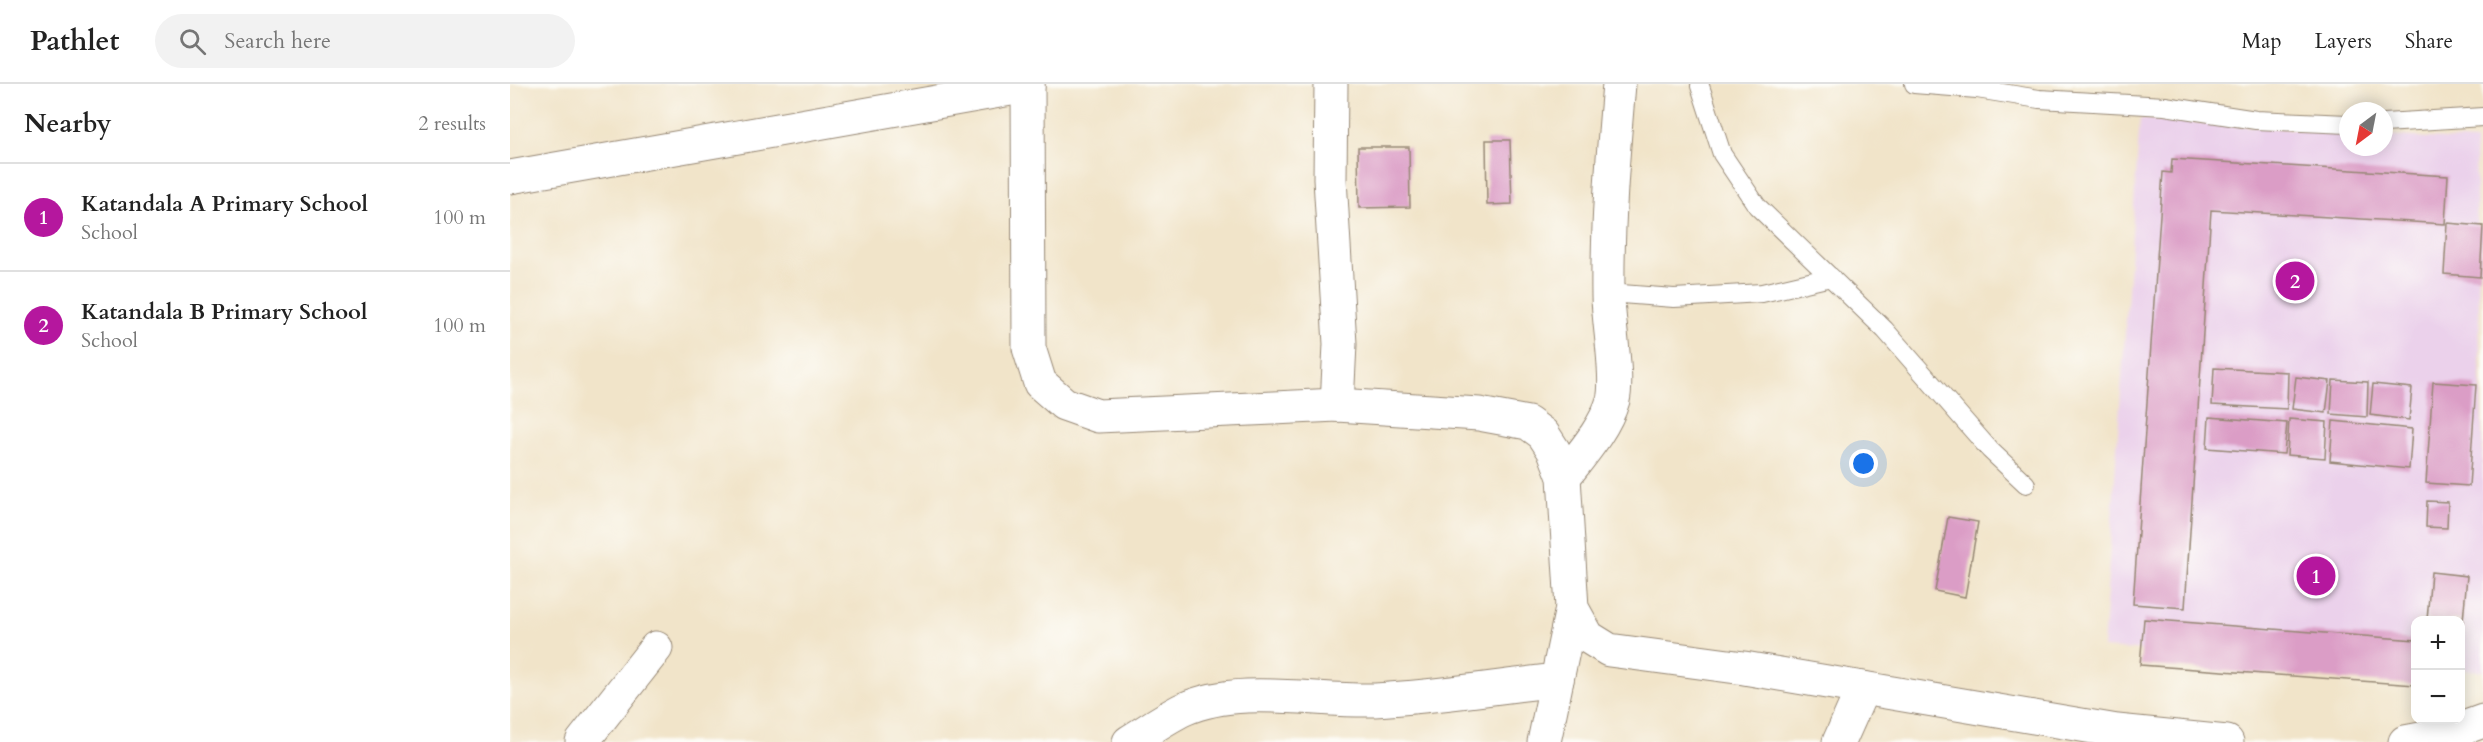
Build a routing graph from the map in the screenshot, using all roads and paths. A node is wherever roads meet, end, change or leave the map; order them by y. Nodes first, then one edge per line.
1 (1331, 84) edge
2 (1619, 84) edge
3 (1914, 84) edge
4 (1028, 85) edge
5 (1700, 86) dead end
6 (2483, 117) edge
7 (2393, 122) edge
8 (2339, 124) edge
9 (510, 177) edge
10 (1831, 277) junction
11 (1608, 293) junction
12 (1337, 405) junction
13 (1564, 477) junction
14 (2026, 484) dead end
15 (1572, 608) junction
16 (656, 648) dead end
17 (1557, 680) junction
18 (1863, 688) junction
19 (2483, 720) edge
20 (2098, 735) edge
21 (582, 742) edge
22 (1129, 742) edge
23 (1544, 742) edge
24 (1839, 742) edge
25 (2227, 742) edge
26 (2404, 742) edge

1 - 12 street
2 - 11 street
3 - 8 lane
4 - 9 street
4 - 12 street
5 - 10 lane
6 - 7 lane
10 - 11 lane
10 - 14 lane
11 - 13 street
12 - 13 street
13 - 15 street
15 - 17 street
15 - 18 street
16 - 21 street
17 - 22 street
17 - 23 street
18 - 20 street
18 - 24 street
19 - 26 street
20 - 25 street

